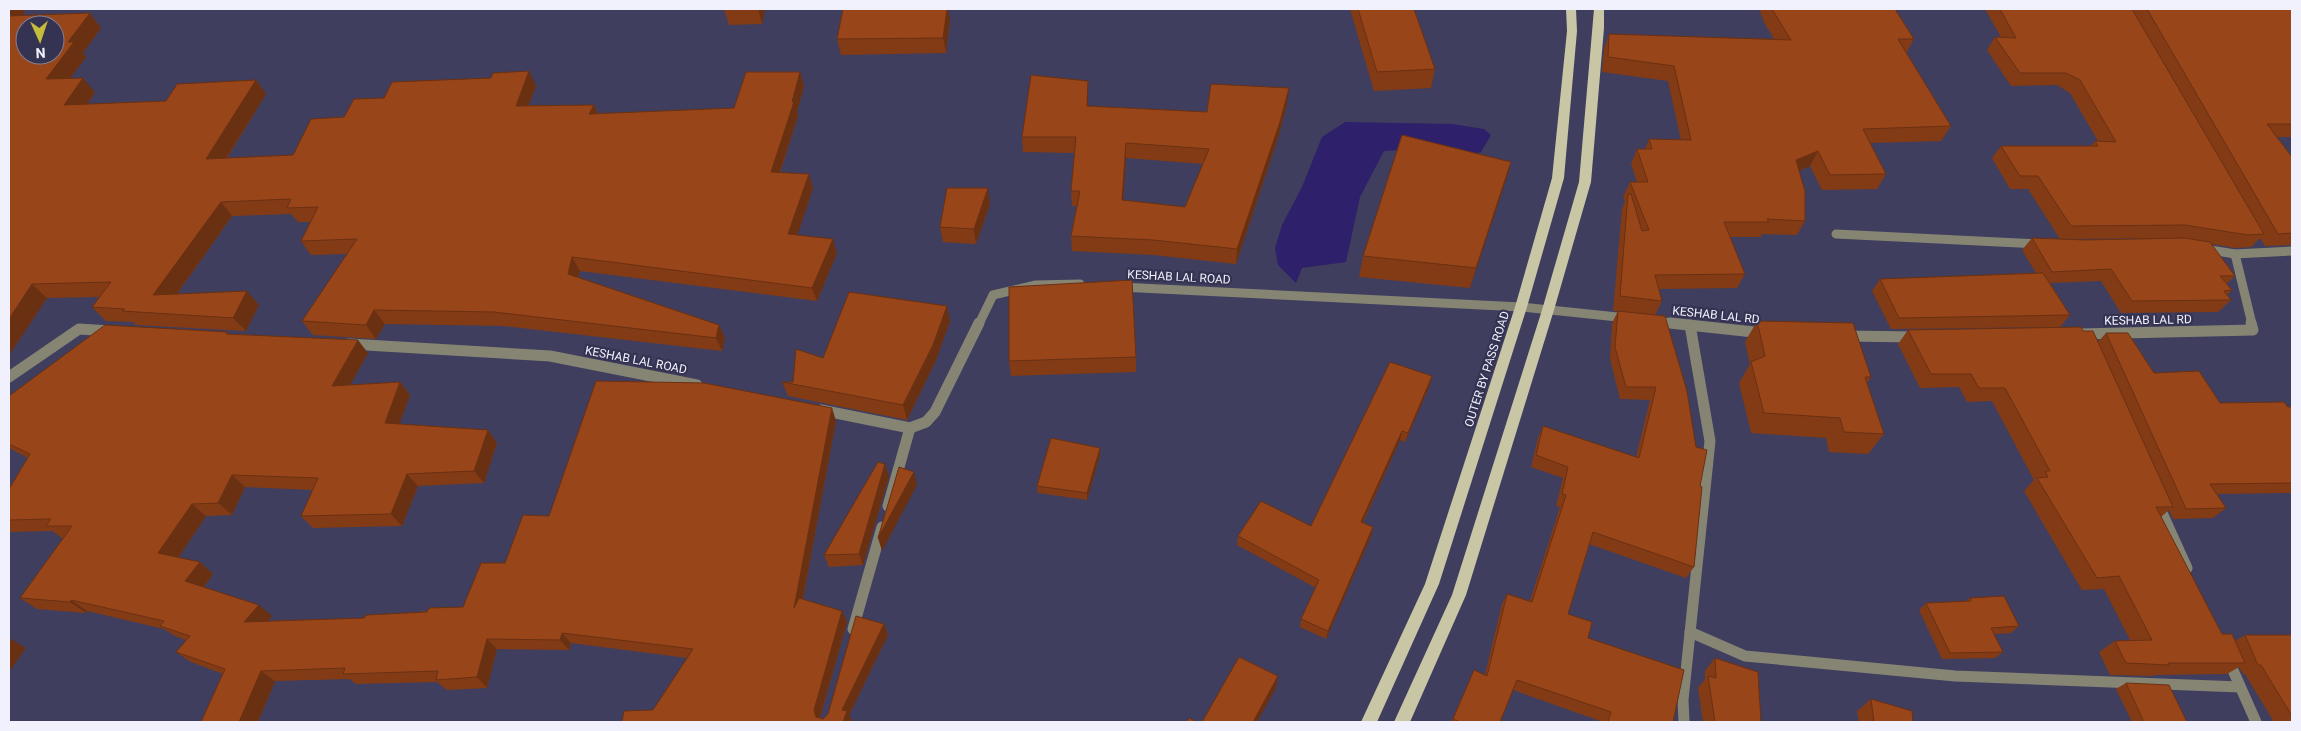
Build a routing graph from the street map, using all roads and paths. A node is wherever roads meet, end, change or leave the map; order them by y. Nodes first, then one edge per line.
1 (1571, 9) edge
2 (1598, 9) edge
3 (1836, 234) dead end
4 (2048, 244) edge
5 (2190, 247) edge
6 (2292, 251) edge
7 (2235, 254) junction
8 (1090, 285) edge
9 (1109, 286) edge
10 (1521, 307) junction
11 (1548, 310) junction
12 (1690, 325) junction
13 (118, 331) edge
14 (1773, 334) edge
15 (1838, 336) edge
16 (1923, 337) edge
17 (2081, 337) edge
18 (334, 344) edge
19 (9, 377) edge
20 (706, 387) edge
21 (813, 408) edge
22 (910, 428) junction
23 (2155, 497) edge
24 (2192, 579) edge
25 (1690, 632) junction
26 (848, 643) edge
27 (2224, 651) edge
28 (2240, 687) junction
29 (1369, 722) edge
30 (1402, 722) edge
31 (1684, 722) edge
32 (2256, 722) edge

1 - 10 main road, OUTER BY PASS ROAD
2 - 11 main road
3 - 4 street
5 - 7 street
6 - 7 street
7 - 17 street, KESHAB LAL RD
8 - 22 street
9 - 10 street, KESHAB LAL ROAD
10 - 11 street, KESHAB LAL RD
10 - 29 main road, OUTER BY PASS ROAD
11 - 12 street, KESHAB LAL RD
11 - 30 main road
12 - 14 street, KESHAB LAL RD
12 - 25 street
13 - 19 street
15 - 16 street
18 - 20 street, KESHAB LAL ROAD
21 - 22 street
22 - 26 street
23 - 24 street
25 - 28 street
25 - 31 street
27 - 28 street
28 - 32 street

